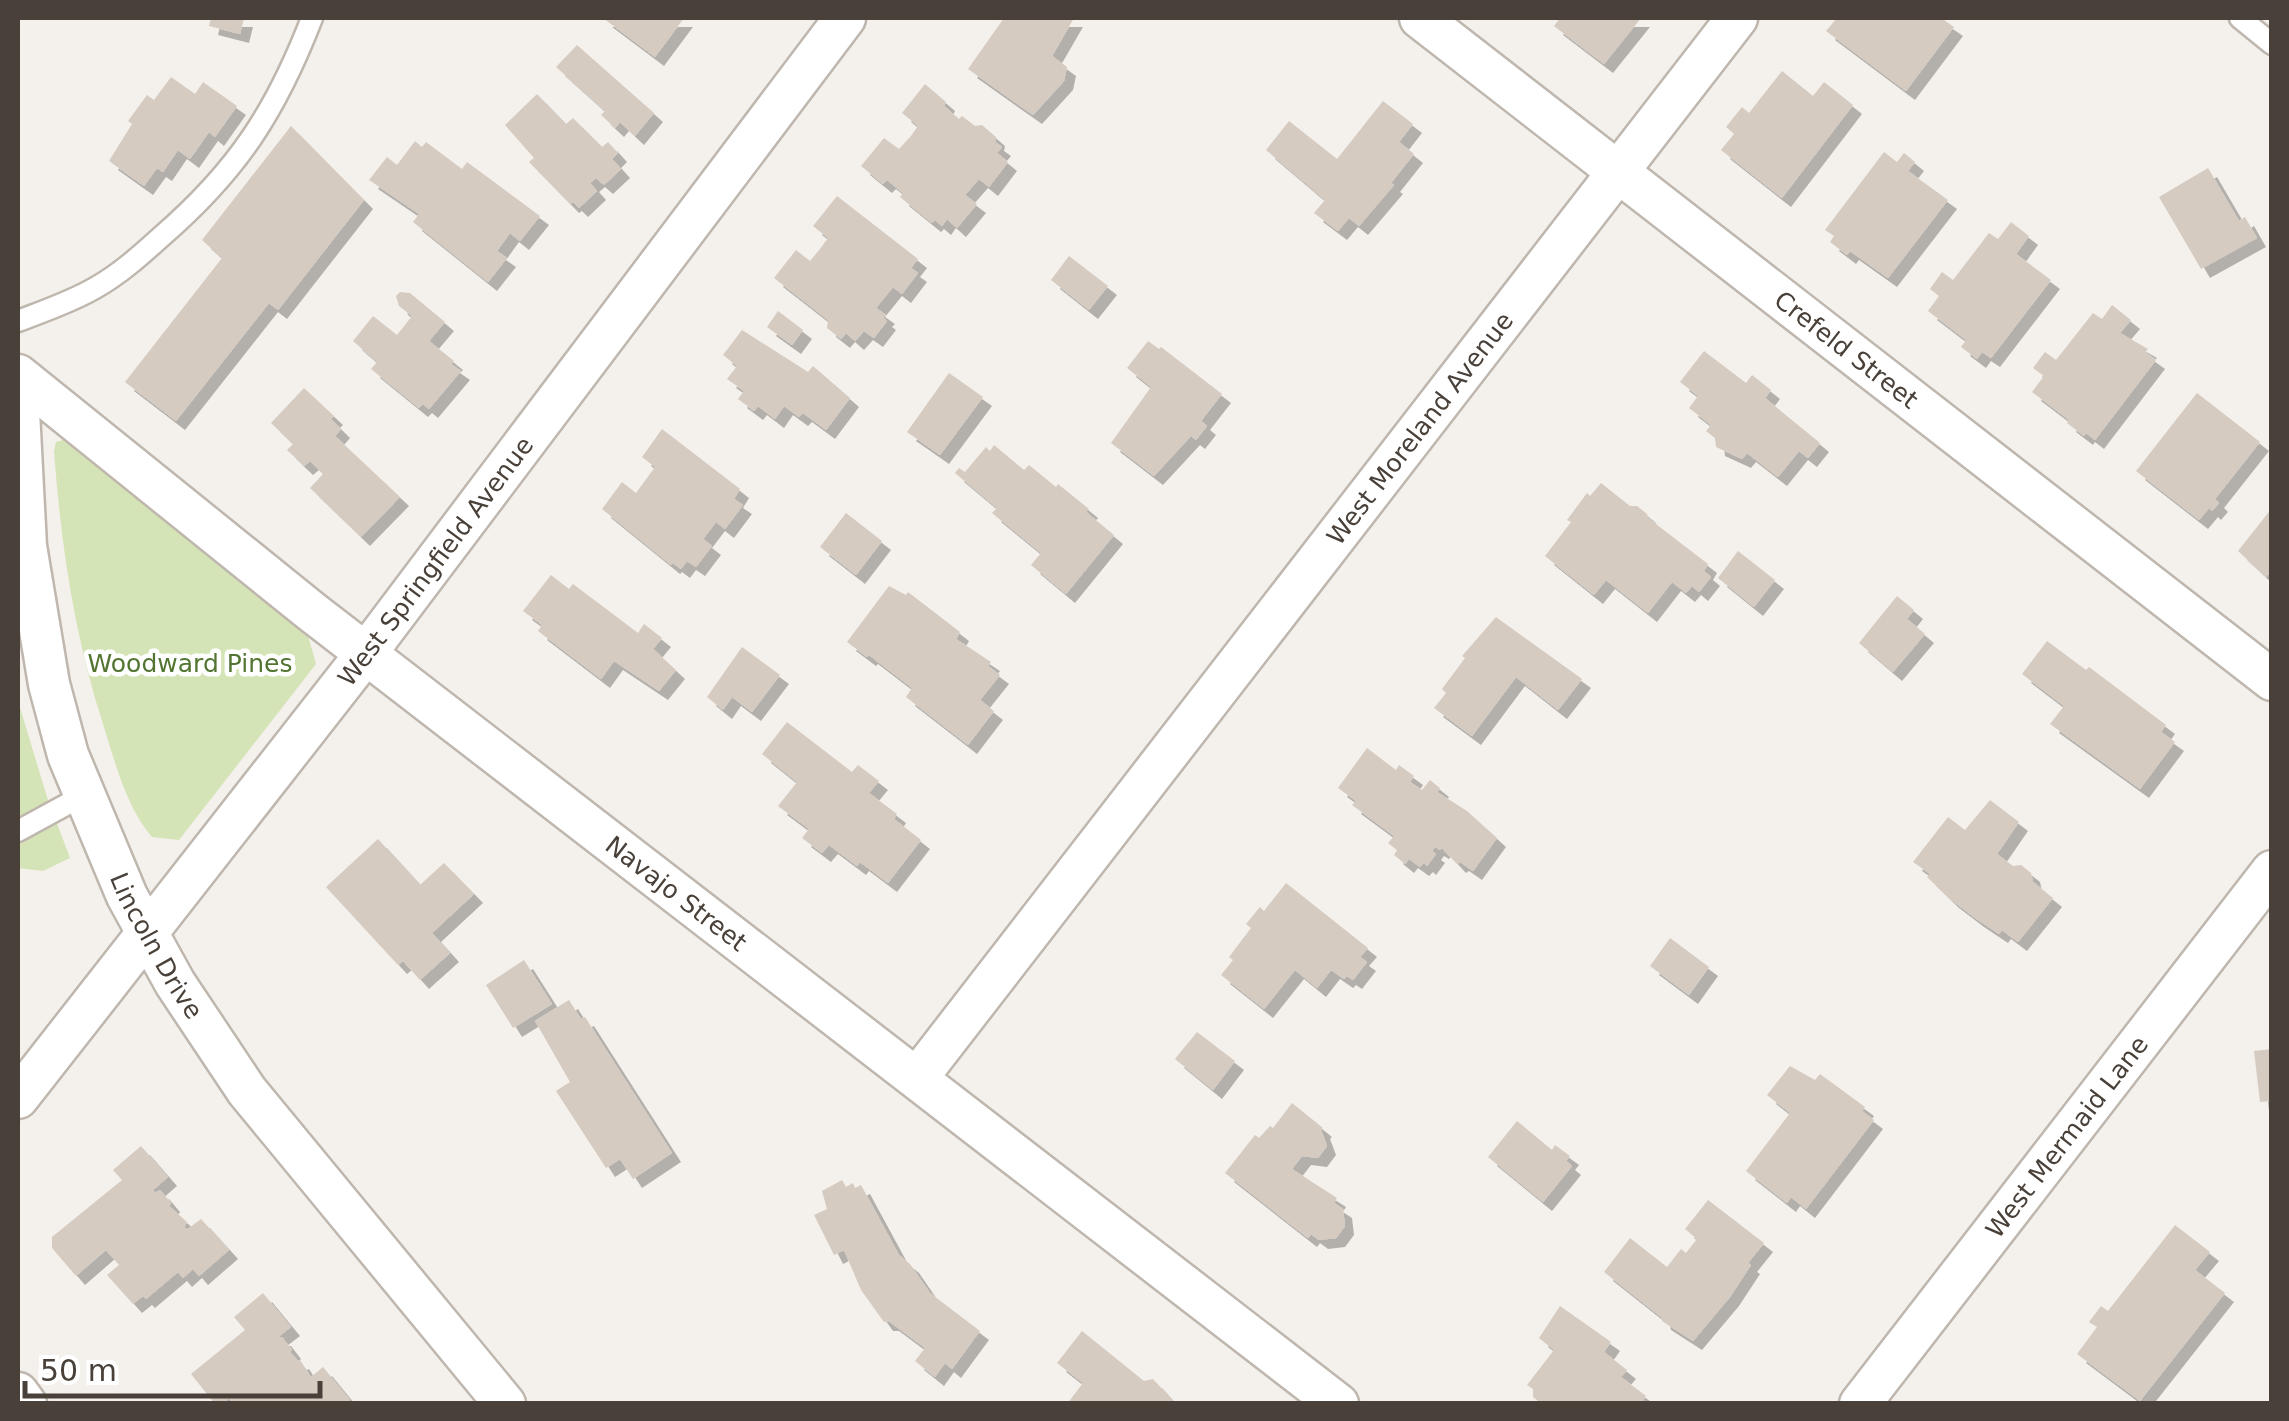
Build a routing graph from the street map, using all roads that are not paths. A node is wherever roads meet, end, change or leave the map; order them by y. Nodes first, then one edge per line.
1 (312, 18) edge
2 (845, 18) edge
3 (1420, 18) edge
4 (1737, 18) edge
5 (2240, 18) edge
6 (2272, 44) edge
7 (1618, 170) junction
8 (18, 321) edge
9 (18, 375) edge
10 (18, 392) edge
11 (367, 652) junction
12 (2272, 680) edge
13 (84, 795) junction
14 (18, 831) edge
15 (2272, 871) edge
16 (147, 936) junction
17 (918, 1077) junction
18 (18, 1098) edge
19 (18, 1393) edge
20 (26, 1404) edge
21 (505, 1404) edge
22 (1338, 1404) edge
23 (1860, 1404) edge

1 - 8 lane
2 - 11 street, West Springfield Avenue
3 - 7 street, Crefeld Street
4 - 7 street, West Moreland Avenue
5 - 6 lane
7 - 12 street, Crefeld Street
7 - 17 street, West Moreland Avenue
9 - 11 street, Navajo Street
10 - 13 street, Lincoln Drive
11 - 16 street, West Springfield Avenue
11 - 17 street, Navajo Street
13 - 14 lane
13 - 16 street, Lincoln Drive
15 - 23 street, West Mermaid Lane
16 - 18 street, West Springfield Avenue
16 - 21 street, Lincoln Drive
17 - 22 street, Navajo Street
19 - 20 street

